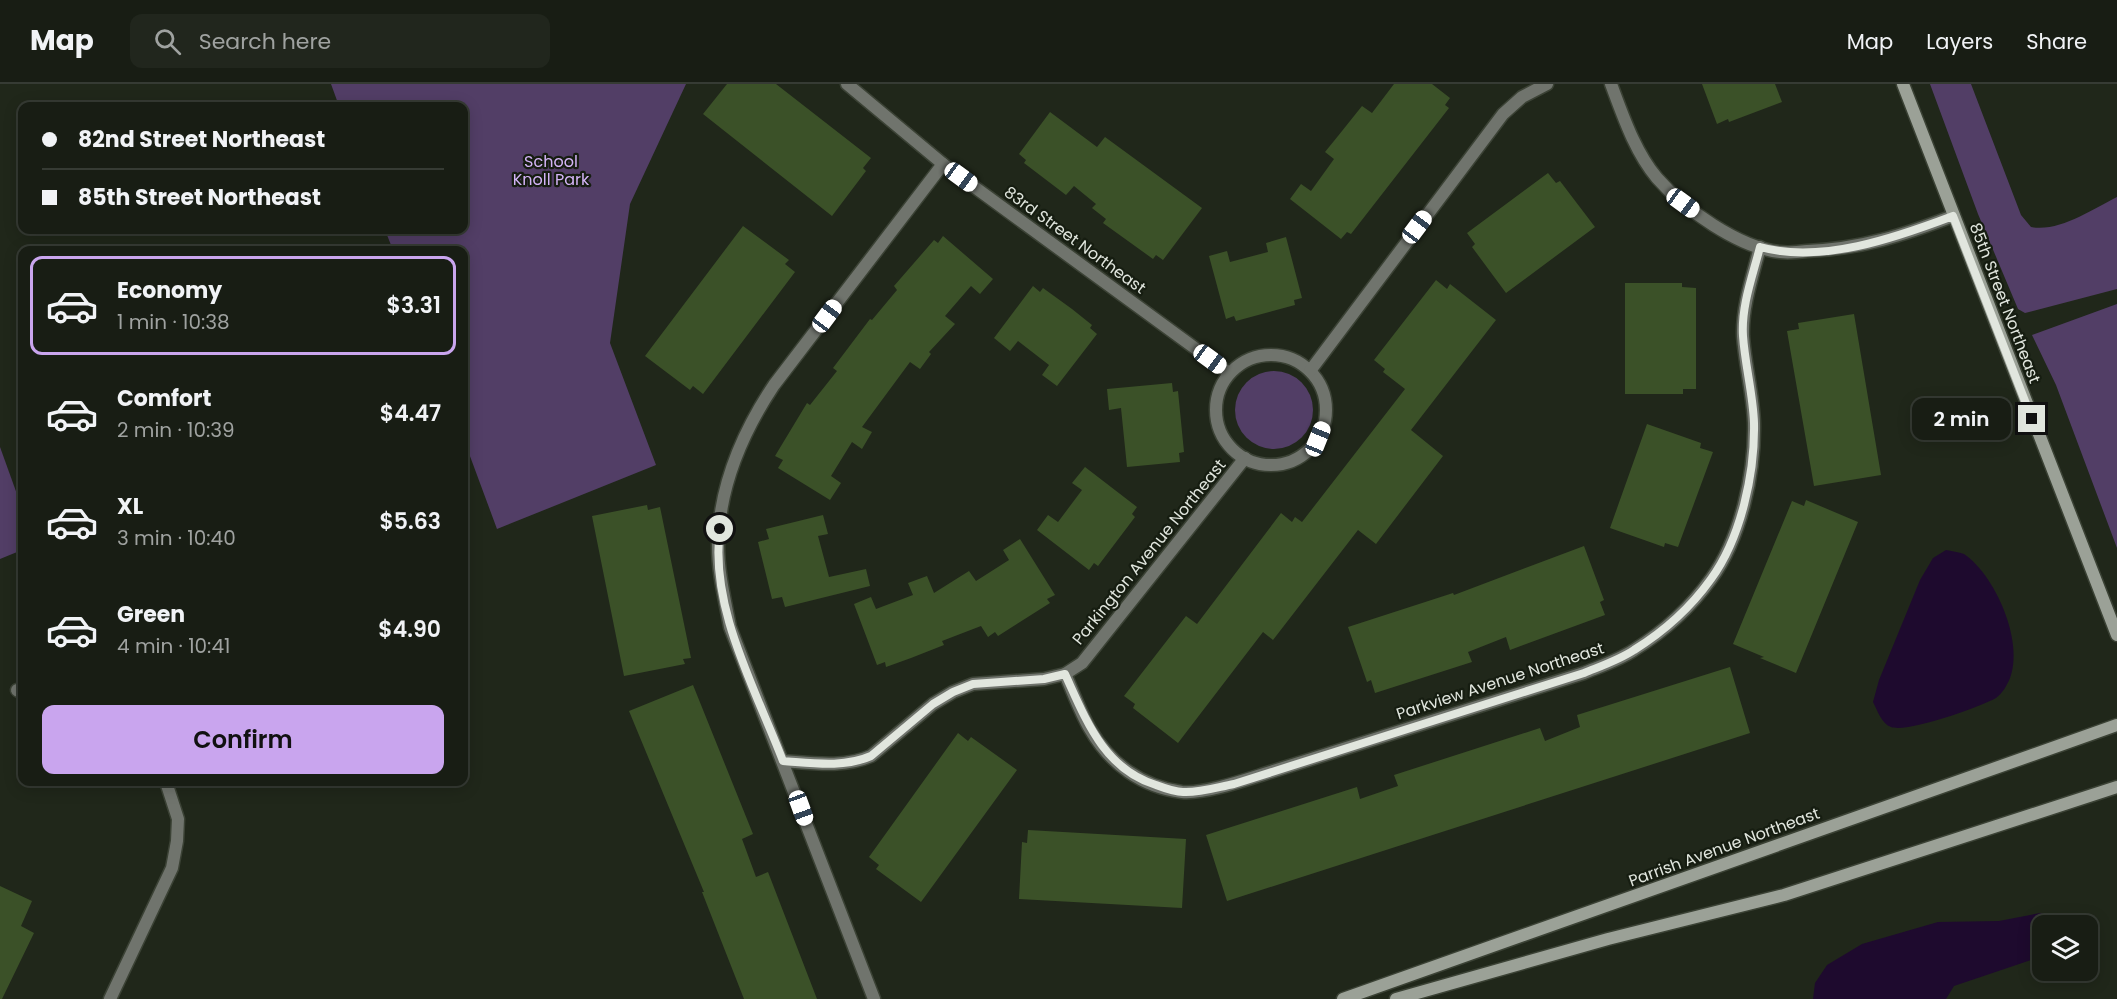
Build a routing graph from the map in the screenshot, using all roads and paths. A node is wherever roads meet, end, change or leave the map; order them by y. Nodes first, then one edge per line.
1 (847, 84) edge
2 (1547, 84) edge
3 (1611, 84) edge
4 (1903, 84) edge
5 (943, 164) junction
6 (1953, 216) junction
7 (1760, 247) junction
8 (1310, 371) junction
9 (1229, 373) junction
10 (1245, 458) junction
11 (2117, 635) edge
12 (1065, 674) junction
13 (2117, 725) edge
14 (783, 761) junction
15 (167, 786) edge
16 (2117, 787) edge
17 (110, 999) edge
18 (874, 999) edge
19 (1342, 999) edge
20 (1396, 999) edge

1 - 5 street, 83rd Street Northeast
2 - 8 street
3 - 7 street
4 - 6 main road, 85th Street Northeast
5 - 9 street, 83rd Street Northeast
5 - 14 street
6 - 7 street
6 - 11 main road, 85th Street Northeast
7 - 12 street, Parkview Avenue Northeast
8 - 9 street
8 - 10 street
9 - 10 street
10 - 12 street, Parkington Avenue Northeast
12 - 14 street, Parkington Avenue Northeast
13 - 19 main road, Parrish Avenue Northeast
14 - 18 street
15 - 17 street
16 - 20 main road

